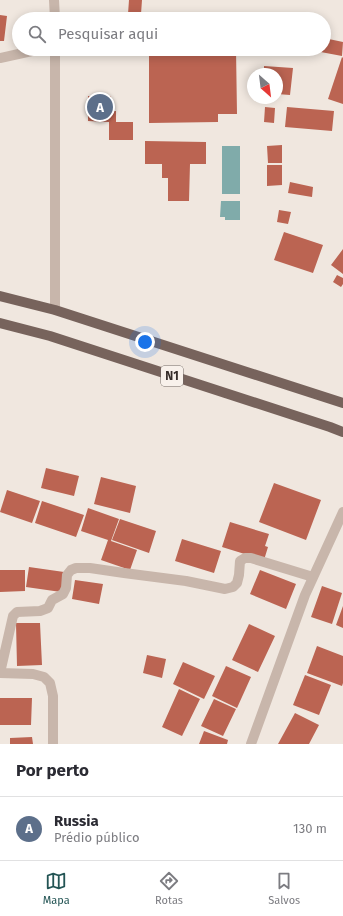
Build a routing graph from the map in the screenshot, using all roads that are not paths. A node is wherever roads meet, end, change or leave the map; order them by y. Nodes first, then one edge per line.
1 (54, 0) edge
2 (54, 12) edge
3 (12, 56) edge
4 (55, 56) edge
5 (0, 58) edge
6 (0, 296) edge
7 (55, 310) junction
8 (0, 323) edge
9 (343, 403) edge
10 (343, 432) edge
11 (343, 512) edge
12 (313, 577) junction
13 (0, 673) edge
14 (53, 744) edge
15 (251, 744) edge

1 - 2 street
3 - 5 street
4 - 7 street
6 - 7 main road, N1
7 - 9 main road, N1
8 - 10 main road, N1
11 - 12 street
12 - 13 street
12 - 15 street
13 - 14 street

